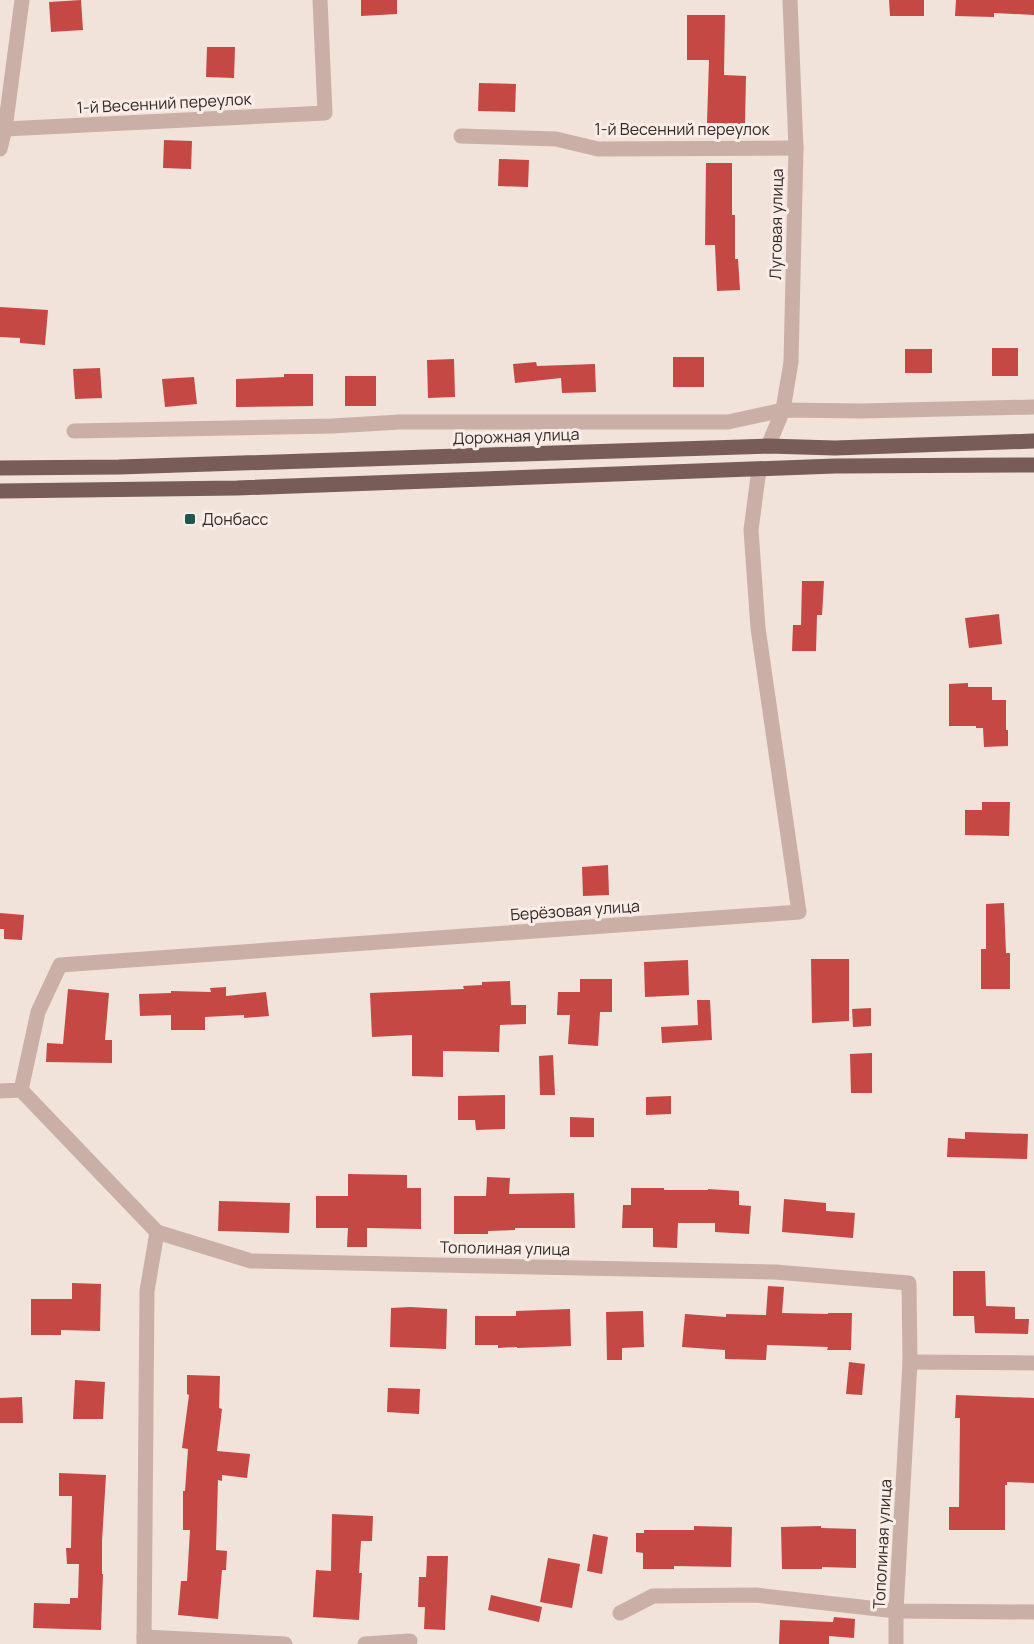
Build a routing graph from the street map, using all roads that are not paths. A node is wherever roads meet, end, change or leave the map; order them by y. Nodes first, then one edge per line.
1 (22, 0) edge
2 (320, 0) edge
3 (790, 0) edge
4 (5, 129) junction
5 (461, 136) dead end
6 (796, 148) junction
7 (0, 149) edge
8 (1034, 407) edge
9 (783, 410) junction
10 (74, 431) dead end
11 (1034, 441) edge
12 (768, 446) junction
13 (1032, 467) edge
14 (0, 468) edge
15 (759, 469) junction
16 (0, 491) edge
17 (21, 1090) junction
18 (0, 1091) edge
19 (157, 1232) junction
20 (910, 1362) junction
21 (1034, 1363) edge
22 (896, 1611) junction
23 (1034, 1612) edge
24 (620, 1613) dead end
25 (144, 1640) edge
26 (410, 1641) dead end
27 (285, 1644) edge
28 (365, 1644) edge
29 (896, 1644) edge

1 - 4 street
2 - 4 street, 1-й Весенний переулок
3 - 6 street, Луговая улица
4 - 7 street
5 - 6 street, 1-й Весенний переулок
6 - 9 street, Луговая улица
8 - 9 street, Дорожная улица
9 - 10 street, Дорожная улица
9 - 12 street, Луговая улица
11 - 12 main road, Дорожная улица
12 - 14 main road, Дорожная улица
13 - 15 main road
15 - 16 main road
15 - 17 street, Берёзовая улица
17 - 18 street
17 - 19 street
19 - 20 street, Тополиная улица
19 - 25 street
20 - 21 street
20 - 22 street, Тополиная улица
22 - 23 street
22 - 24 street
22 - 29 street, Тополиная улица
25 - 27 street
26 - 28 street

